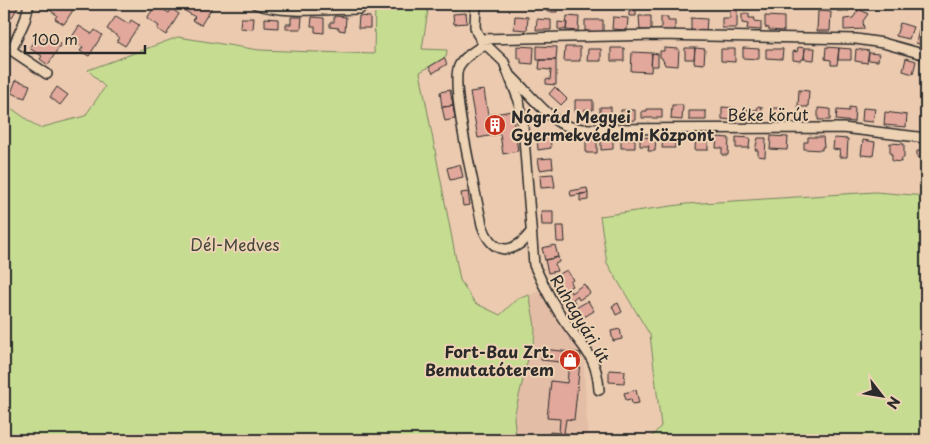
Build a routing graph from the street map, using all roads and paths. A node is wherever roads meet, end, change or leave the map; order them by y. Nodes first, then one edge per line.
1 (29, 4) edge
2 (256, 4) edge
3 (476, 4) edge
4 (360, 9) dead end
5 (483, 41) junction
6 (926, 55) edge
7 (47, 74) dead end
8 (510, 75) junction
9 (926, 138) edge
10 (531, 232) junction
11 (599, 390) dead end

1 - 7 street
2 - 4 street
3 - 5 street
5 - 6 street
5 - 8 street, Ruhagyári út
5 - 10 street
8 - 9 street, Béke körút
8 - 10 street, Ruhagyári út
10 - 11 street, Ruhagyári út

